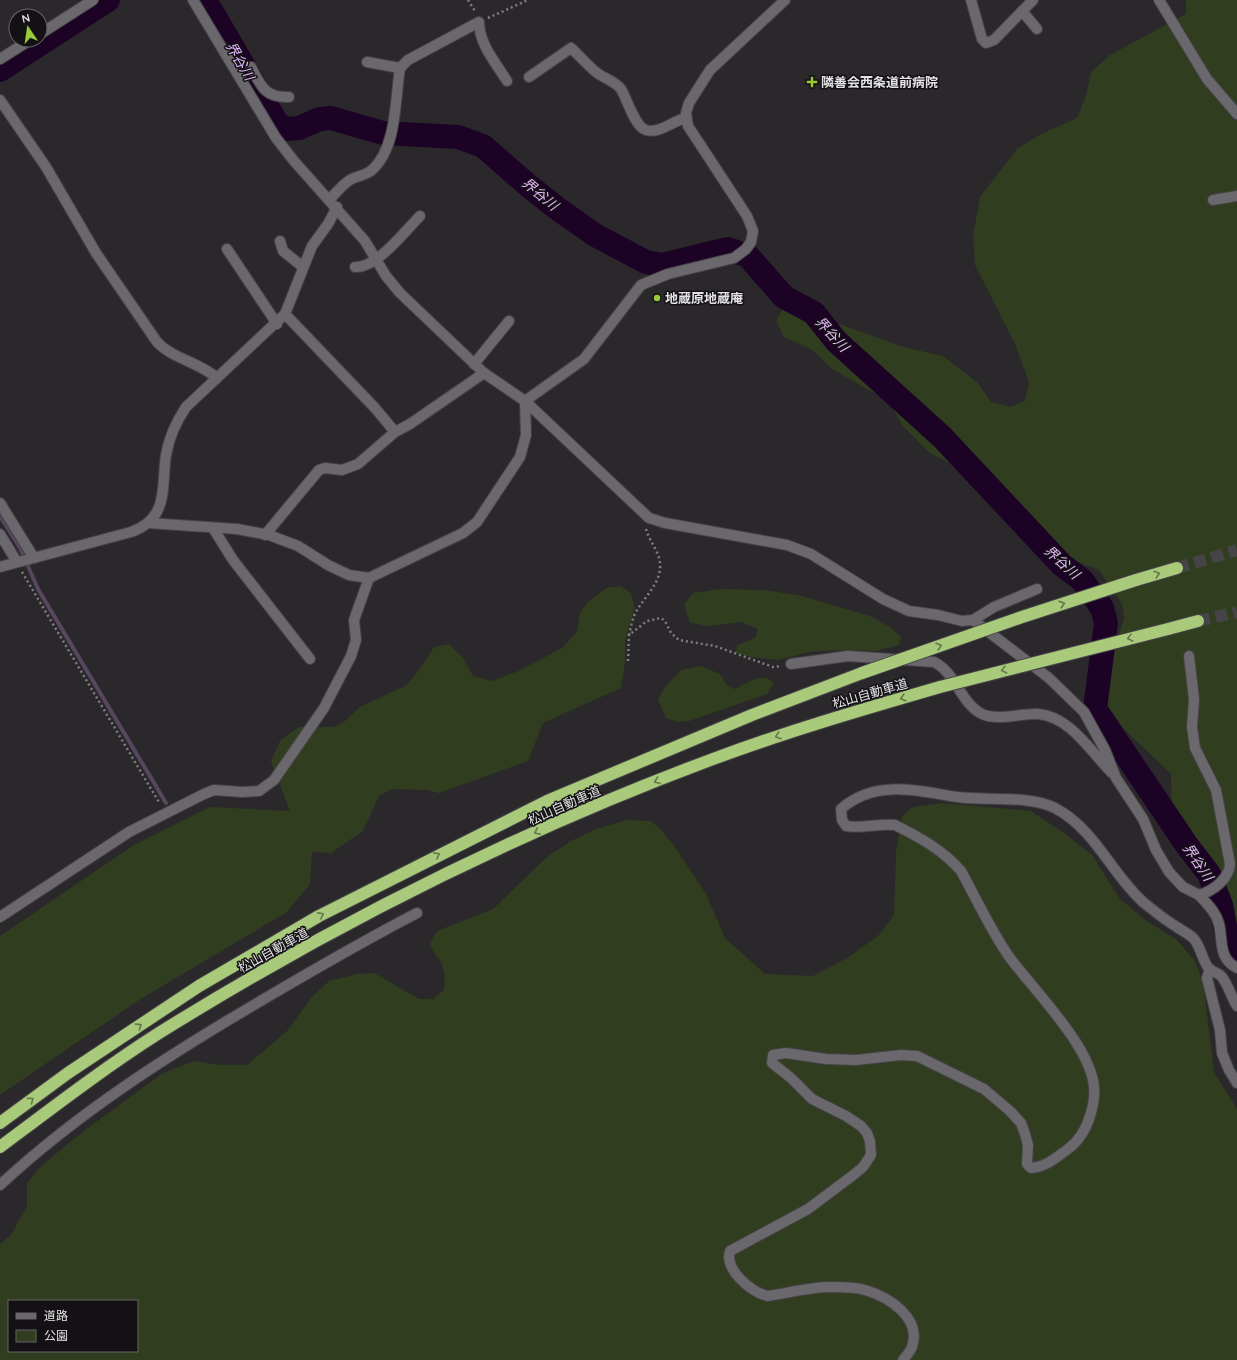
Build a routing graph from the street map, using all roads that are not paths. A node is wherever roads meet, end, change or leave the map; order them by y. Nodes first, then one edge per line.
1 (94, 0) edge
2 (193, 0) edge
3 (785, 0) edge
4 (971, 0) edge
5 (1033, 0) edge
6 (1159, 0) edge
7 (1022, 11) junction
8 (48, 29) edge
9 (1037, 29) dead end
10 (17, 48) edge
11 (0, 59) edge
12 (367, 62) dead end
13 (251, 67) dead end
14 (400, 68) junction
15 (529, 77) dead end
16 (507, 81) dead end
17 (289, 97) dead end
18 (262, 98) junction
19 (0, 100) edge
20 (1237, 114) edge
21 (686, 118) junction
22 (1237, 196) edge
23 (1213, 200) dead end
24 (333, 203) junction
25 (420, 216) dead end
26 (280, 241) dead end
27 (227, 249) dead end
28 (377, 259) junction
29 (304, 267) junction
30 (355, 267) dead end
31 (286, 314) junction
32 (509, 321) dead end
33 (277, 324) junction
34 (474, 364) junction
35 (484, 373) junction
36 (217, 378) junction
37 (525, 401) junction
38 (394, 432) junction
39 (0, 503) edge
40 (148, 523) junction
41 (213, 528) junction
42 (0, 534) edge
43 (265, 534) junction
44 (25, 560) junction
45 (0, 567) edge
46 (1177, 568) tunnel mouth
47 (369, 578) junction
48 (1036, 589) dead end
49 (973, 620) junction
50 (1198, 621) tunnel mouth
51 (1189, 656) dead end
52 (310, 659) dead end
53 (791, 664) road end
54 (1116, 778) junction
55 (1201, 895) junction
56 (417, 913) dead end
57 (0, 917) edge
58 (1237, 968) edge
59 (1210, 969) junction
60 (1237, 1006) edge
61 (1237, 1083) edge
62 (0, 1123) edge
63 (0, 1147) edge
64 (0, 1185) edge
65 (903, 1360) edge

1 - 8 street
2 - 18 street
3 - 21 street
4 - 7 street
5 - 7 street
6 - 20 street
7 - 9 street
10 - 11 street
12 - 14 street
13 - 18 street
14 - 16 street
14 - 24 street
15 - 21 street
17 - 18 street
18 - 24 street
19 - 36 street
21 - 37 street
22 - 23 street
24 - 28 street
24 - 29 street
25 - 28 street
26 - 29 street
27 - 33 street
28 - 30 street
28 - 34 street
29 - 31 street
31 - 33 street
31 - 38 street
32 - 34 street
33 - 36 street
34 - 35 street
35 - 37 street
35 - 38 street
36 - 40 street
37 - 47 street
37 - 49 street
38 - 43 street
39 - 44 street
40 - 41 street
40 - 44 street
41 - 43 street
41 - 52 street
42 - 44 street
43 - 47 street
44 - 45 street
62 -> 46 highway, 松山自動車道, bridge
47 - 57 street
48 - 49 street
49 - 54 street
50 -> 63 highway, 松山自動車道, bridge
51 - 55 street
53 - 54 street
54 - 55 street
55 - 58 street
56 - 64 street
59 - 60 street
59 - 61 street
59 - 65 street

